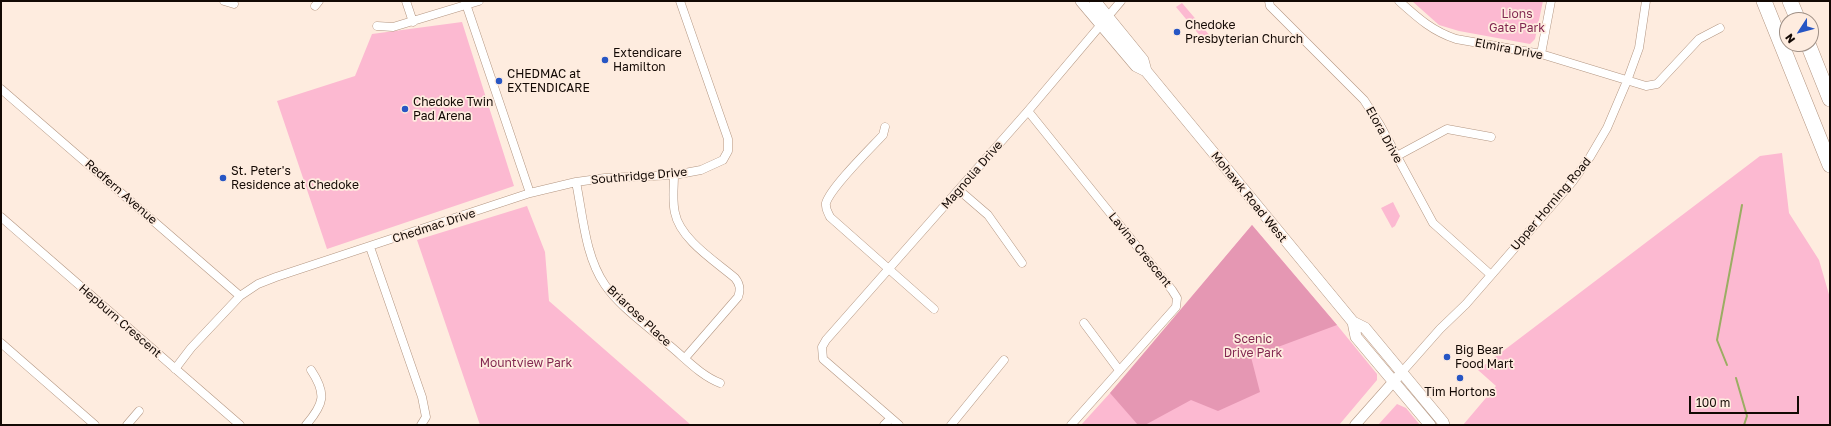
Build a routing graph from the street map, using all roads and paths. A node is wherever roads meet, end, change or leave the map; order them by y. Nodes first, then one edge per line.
1 (224, 1) edge
2 (406, 1) edge
3 (479, 1) edge
4 (680, 1) edge
5 (1081, 1) edge
6 (1095, 1) edge
7 (1121, 1) edge
8 (1269, 1) edge
9 (1399, 1) edge
10 (1551, 1) edge
11 (1646, 1) edge
12 (1764, 1) edge
13 (1790, 1) edge
14 (466, 3) edge
15 (234, 4) dead end
16 (1795, 12) edge
17 (1104, 20) junction
18 (413, 22) junction
19 (377, 26) dead end
20 (1720, 28) dead end
21 (1811, 52) edge
22 (1541, 54) junction
23 (1627, 81) junction
24 (1, 89) edge
25 (1830, 100) edge
26 (1028, 111) junction
27 (885, 127) dead end
28 (1491, 137) dead end
29 (1397, 156) junction
30 (1830, 165) edge
31 (674, 175) junction
32 (576, 182) junction
33 (959, 190) junction
34 (530, 193) junction
35 (1, 217) edge
36 (370, 247) junction
37 (1022, 263) dead end
38 (888, 270) junction
39 (1491, 275) junction
40 (240, 296) junction
41 (934, 309) dead end
42 (1353, 322) junction
43 (1084, 323) dead end
44 (1, 343) edge
45 (685, 358) junction
46 (1004, 360) dead end
47 (175, 369) junction
48 (311, 370) dead end
49 (1119, 370) junction
50 (1402, 372) junction
51 (1393, 382) junction
52 (720, 383) dead end
53 (139, 411) dead end
54 (891, 418) junction
55 (95, 425) edge
56 (127, 425) edge
57 (240, 425) edge
58 (306, 425) edge
59 (421, 425) edge
60 (884, 425) edge
61 (899, 425) edge
62 (950, 425) edge
63 (1071, 425) edge
64 (1355, 425) edge
65 (1430, 425) edge
66 (1444, 425) edge

1 - 15 street
2 - 18 street
3 - 14 street
4 - 31 street, Southridge Drive
5 - 17 main road, Mohawk Road West
6 - 17 main road, Mohawk Road West
7 - 17 street, Magnolia Drive
8 - 29 street, Elora Drive
9 - 22 street, Elmira Drive
10 - 22 street
11 - 23 street, Upper Horning Road
12 - 30 highway
13 - 16 highway
14 - 18 street
14 - 34 street
17 - 26 street, Magnolia Drive
17 - 42 main road, Mohawk Road West
18 - 19 street
20 - 23 street
21 - 25 highway
22 - 23 street, Elmira Drive
23 - 39 street, Upper Horning Road
24 - 40 street, Redfern Avenue
26 - 33 street, Magnolia Drive
26 - 49 street, Lavina Crescent
27 - 38 street
28 - 29 street
29 - 39 street, Elora Drive
31 - 32 street, Southridge Drive
31 - 45 street
32 - 34 street, Southridge Drive
32 - 45 street, Briarose Place
33 - 37 street
33 - 38 street, Magnolia Drive
34 - 36 street, Chedmac Drive
35 - 47 street, Hepburn Crescent
36 - 40 street, Chedmac Drive
36 - 59 street
38 - 41 street
38 - 54 street, Magnolia Drive
39 - 50 street, Upper Horning Road
40 - 47 street, Chedmac Drive
42 - 50 main road, Mohawk Road West
42 - 51 main road, Mohawk Road West
43 - 49 street
44 - 55 street
45 - 52 street, Briarose Place
46 - 62 street
47 - 57 street, Hepburn Crescent
48 - 58 street
49 - 63 street, Lavina Crescent
50 - 51 street, Upper Horning Road
50 - 66 main road, Mohawk Road West
51 - 64 street, Upper Horning Road
51 - 65 main road, Mohawk Road West
53 - 56 street
54 - 60 street
54 - 61 street

